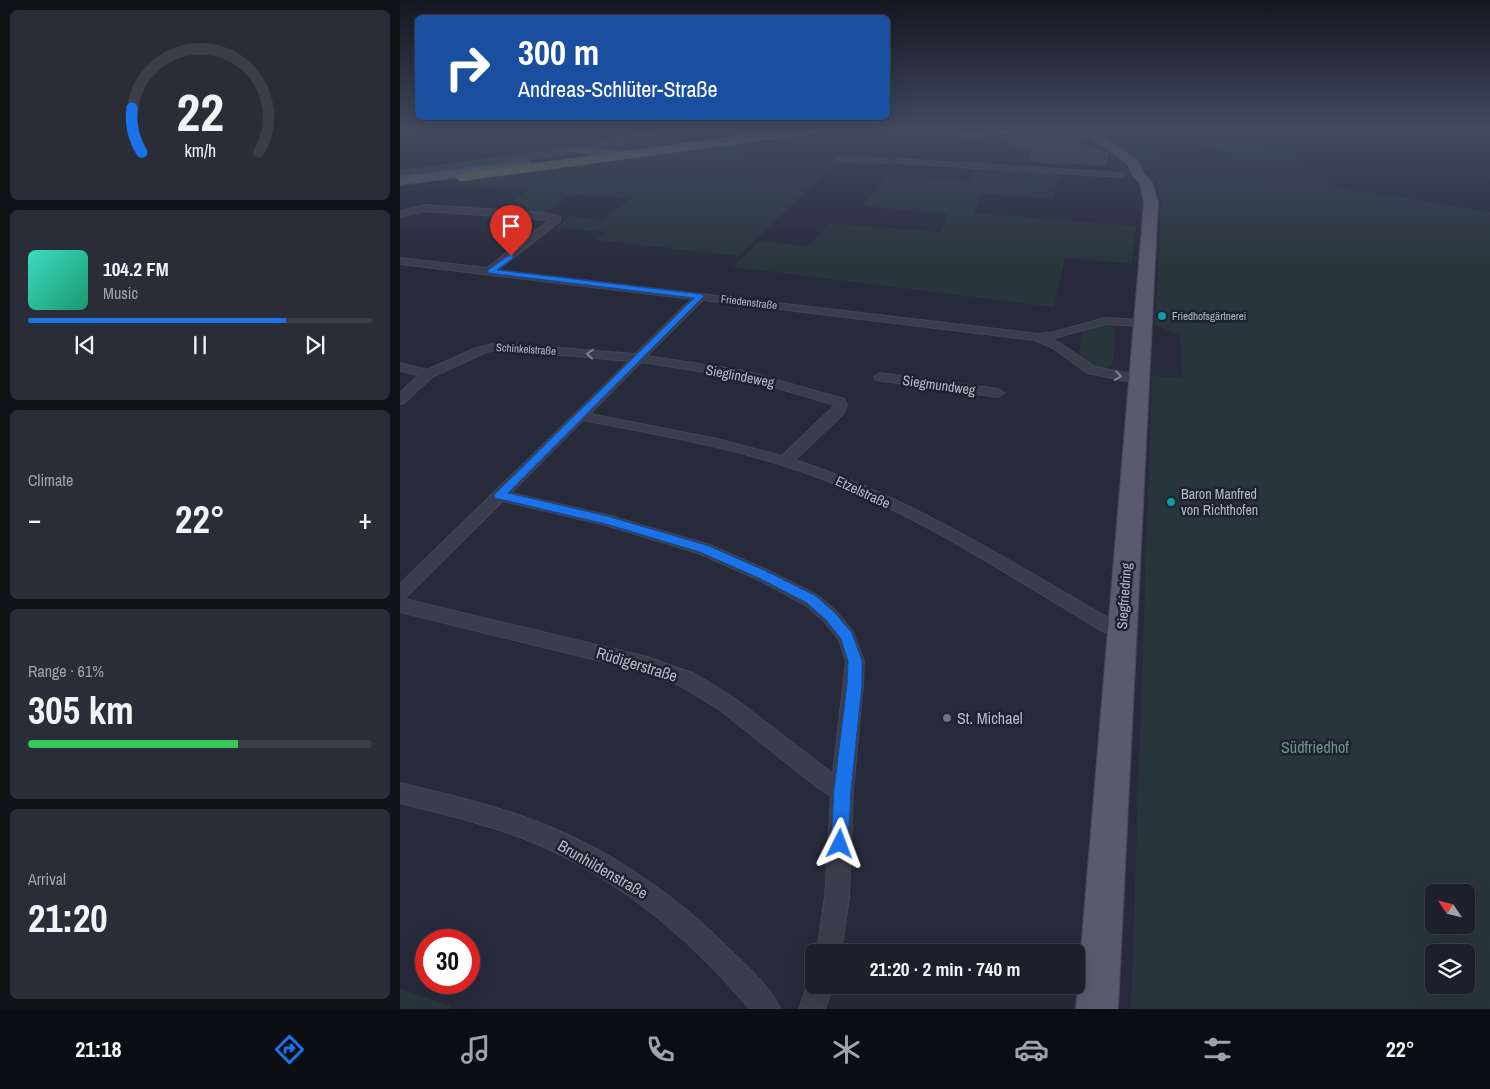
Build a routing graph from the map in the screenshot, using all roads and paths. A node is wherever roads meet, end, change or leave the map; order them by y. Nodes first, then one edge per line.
1 (445, 175) edge
2 (477, 175) edge
3 (1132, 175) edge
4 (463, 177) joint
5 (400, 181) edge
6 (400, 186) edge
7 (400, 214) edge
8 (400, 261) edge
9 (490, 272) junction
10 (700, 296) junction
11 (1142, 323) junction
12 (1077, 328) junction
13 (1038, 337) junction
14 (1070, 356) junction
15 (638, 358) junction
16 (400, 367) edge
17 (428, 374) junction
18 (880, 377) dead end
19 (1138, 378) junction
20 (998, 393) dead end
21 (400, 400) edge
22 (580, 416) junction
23 (785, 461) junction
24 (499, 495) junction
25 (400, 594) edge
26 (400, 605) edge
27 (1122, 630) junction
28 (842, 790) junction
29 (400, 792) edge
30 (830, 944) edge
31 (817, 994) edge
32 (767, 1009) edge
33 (812, 1009) edge
34 (1097, 1009) edge

1 - 5 main road
2 - 4 highway
3 - 11 main road, Siegfriedring
4 - 6 main road
7 - 9 street
8 - 9 street, Friedenstraße
9 - 10 street, Friedenstraße
10 - 13 street, Friedenstraße
10 - 15 street
11 - 12 street, Friedenstraße
11 - 19 main road, Siegfriedring
12 - 13 street, Friedenstraße
12 - 14 street
13 - 14 street, Friedenstraße
14 -> 19 street, Friedenstraße
15 -> 17 street, Schinkelstraße
15 - 22 street
15 - 23 street, Sieglindeweg
16 - 17 street
17 - 21 street, Schinkelstraße
18 - 20 street, Siegmundweg
19 - 27 main road, Siegfriedring
22 - 23 street, Etzelstraße
22 - 24 street
23 - 27 street, Etzelstraße
24 - 25 street
24 - 28 street
26 - 28 street, Rüdigerstraße
27 - 34 main road, Siegfriedring
28 - 30 street
29 - 32 street, Brunhildenstraße
31 - 33 street

